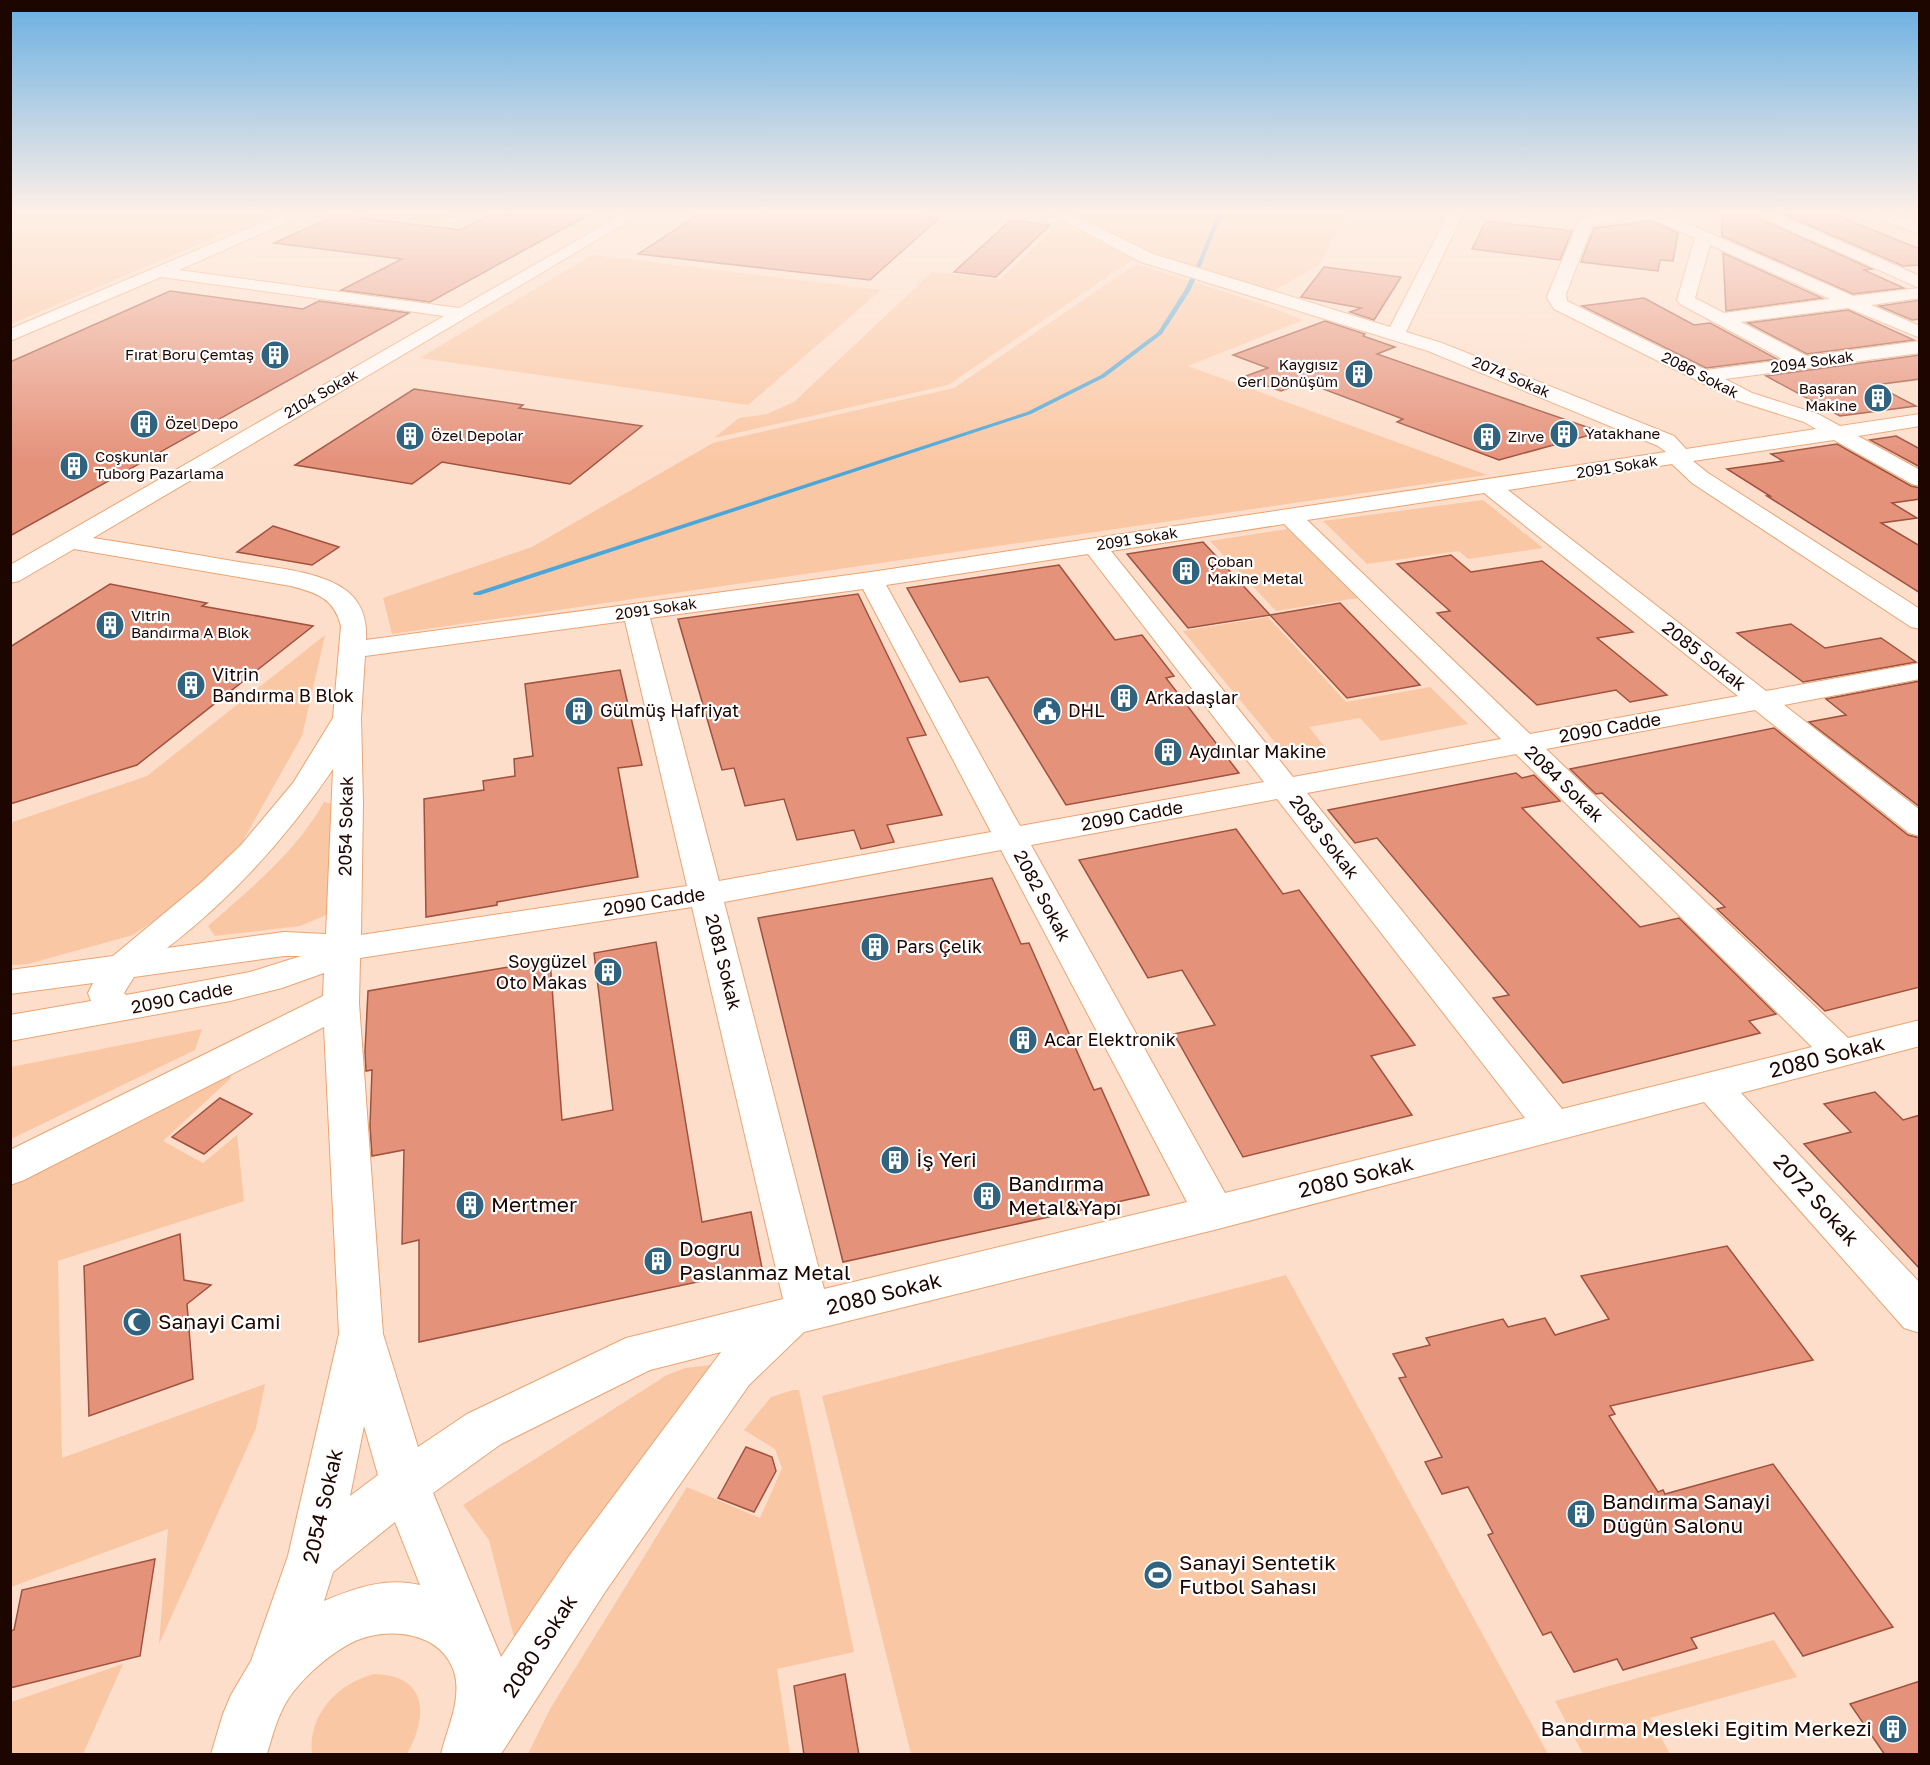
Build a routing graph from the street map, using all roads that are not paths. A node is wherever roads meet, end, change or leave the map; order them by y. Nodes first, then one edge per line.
1 (102, 296) edge
2 (333, 296) edge
3 (490, 296) edge
4 (1271, 296) edge
5 (1414, 296) edge
6 (1557, 296) edge
7 (1687, 296) edge
8 (1838, 296) edge
9 (1900, 296) edge
10 (1851, 302) junction
11 (459, 314) junction
12 (1719, 319) junction
13 (1920, 333) edge
14 (1395, 335) junction
15 (10, 336) edge
16 (1920, 347) edge
17 (1805, 363) junction
18 (1705, 376) junction
19 (1920, 420) edge
20 (1836, 433) junction
21 (1678, 458) junction
22 (1920, 479) edge
23 (1489, 486) junction
24 (1288, 514) junction
25 (71, 541) junction
26 (1094, 546) junction
27 (10, 576) edge
28 (870, 580) junction
29 (636, 612) junction
30 (1920, 621) edge
31 (352, 650) junction
32 (1920, 671) edge
33 (1761, 700) junction
34 (347, 718) junction
35 (1524, 744) junction
36 (1285, 788) junction
37 (1920, 826) edge
38 (1010, 838) junction
39 (707, 894) junction
40 (343, 949) junction
41 (121, 968) junction
42 (10, 982) edge
43 (341, 1004) junction
44 (123, 1009) junction
45 (11, 1028) edge
46 (1916, 1039) edge
47 (1841, 1053) junction
48 (1712, 1086) junction
49 (1554, 1126) junction
50 (10, 1169) edge
51 (1214, 1213) junction
52 (1920, 1314) edge
53 (800, 1315) junction
54 (361, 1335) junction
55 (405, 1484) junction
56 (313, 1556) junction
57 (469, 1645) junction
58 (248, 1724) edge
59 (470, 1754) edge

1 - 15 street
2 - 11 street
3 - 11 street, 2104 Sokak
4 - 14 street, 2074 Sokak
5 - 14 street
6 - 18 street, 2086 Sokak
7 - 12 street
8 - 10 street
9 - 10 street
10 - 12 street
10 - 13 street
11 - 25 street, 2104 Sokak
12 - 17 street
14 - 21 street, 2074 Sokak
16 - 17 street, 2094 Sokak
17 - 18 street, 2094 Sokak
18 - 20 street, 2086 Sokak
19 - 20 street, 2091 Sokak
20 - 21 street, 2091 Sokak
20 - 22 street, 2086 Sokak
21 - 23 street, 2091 Sokak
21 - 30 street, 2074 Sokak
23 - 24 street, 2091 Sokak
23 - 33 street, 2085 Sokak
24 - 26 street, 2091 Sokak
24 - 35 street, 2084 Sokak
25 - 27 street, 2104 Sokak
25 - 31 street, 2054 Sokak
26 - 28 street, 2091 Sokak
26 - 36 street, 2083 Sokak
28 - 29 street, 2091 Sokak
28 - 38 street, 2082 Sokak
29 - 31 street, 2091 Sokak
29 - 39 street, 2081 Sokak
31 - 34 street, 2054 Sokak
32 - 33 street, 2090 Cadde
33 - 35 street, 2090 Cadde
33 - 37 street, 2085 Sokak
34 - 40 street, 2054 Sokak
34 - 41 street
35 - 36 street, 2090 Cadde
35 - 47 street, 2084 Sokak
36 - 38 street, 2090 Cadde
36 - 49 street, 2083 Sokak
38 - 39 street, 2090 Cadde
38 - 51 street, 2082 Sokak
39 - 40 street, 2090 Cadde
39 - 53 street, 2081 Sokak
40 - 41 street, 2090 Cadde
40 - 43 street, 2054 Sokak
40 - 44 street, 2090 Cadde
41 - 42 street, 2090 Cadde
41 - 44 street
43 - 50 street
43 - 54 street, 2054 Sokak
44 - 45 street, 2090 Cadde
46 - 47 street, 2080 Sokak
47 - 48 street, 2080 Sokak
48 - 49 street, 2080 Sokak
48 - 52 street, 2072 Sokak
49 - 51 street, 2080 Sokak
51 - 53 street, 2080 Sokak
53 - 55 street, 2080 Sokak
53 - 59 street, 2080 Sokak
54 - 55 street, 2054 Sokak
54 - 56 street, 2054 Sokak
55 - 56 street, 2080 Sokak
55 - 57 street, 2054 Sokak
56 - 58 street, 2054 Sokak
57 - 58 street, 2054 Sokak
57 - 59 street, 2054 Sokak

